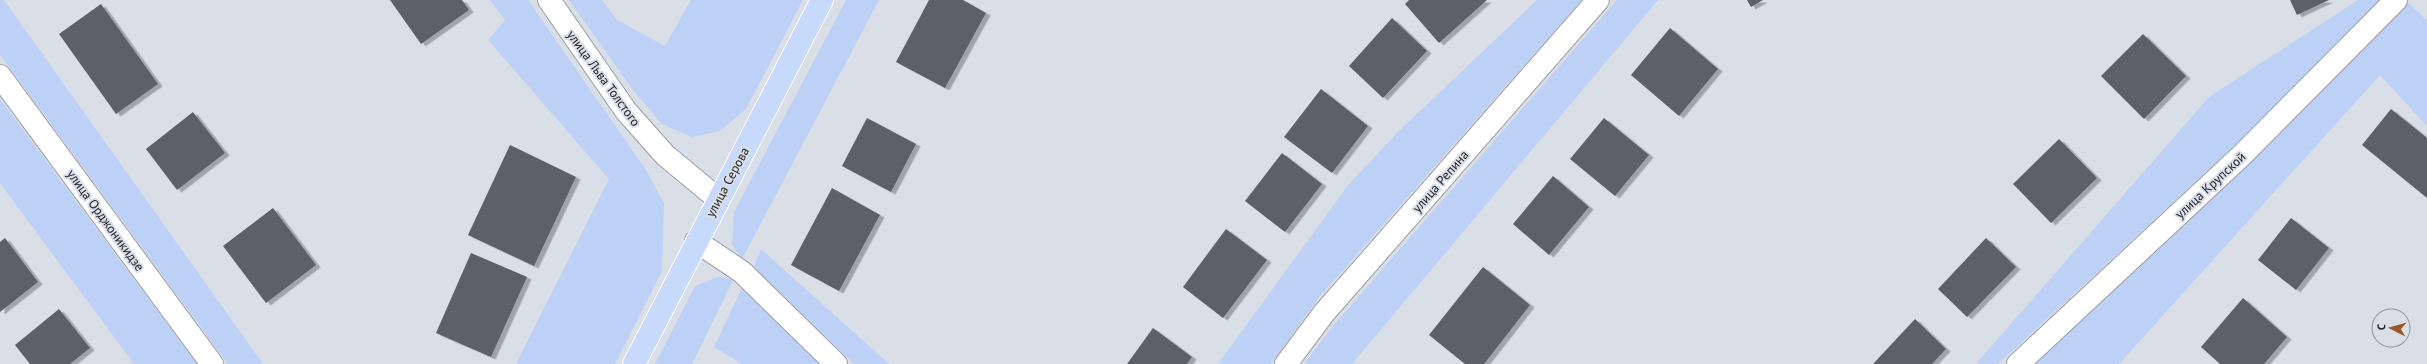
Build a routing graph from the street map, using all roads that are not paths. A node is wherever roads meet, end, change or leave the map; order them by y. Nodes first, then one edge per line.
1 (548, 0) edge
2 (822, 0) edge
3 (1598, 0) edge
4 (2396, 0) edge
5 (0, 76) edge
6 (718, 199) junction
7 (696, 241) junction
8 (212, 364) edge
9 (634, 364) edge
10 (836, 364) edge
11 (1286, 364) edge
12 (2018, 364) edge

1 - 6 street, улица Льва Толстого
2 - 6 main road, улица Серова
3 - 11 street, улица Репина
4 - 12 street, улица Крупской
5 - 8 street, улица Орджоникидзе
6 - 7 main road, улица Серова
7 - 9 main road, улица Серова
7 - 10 street

